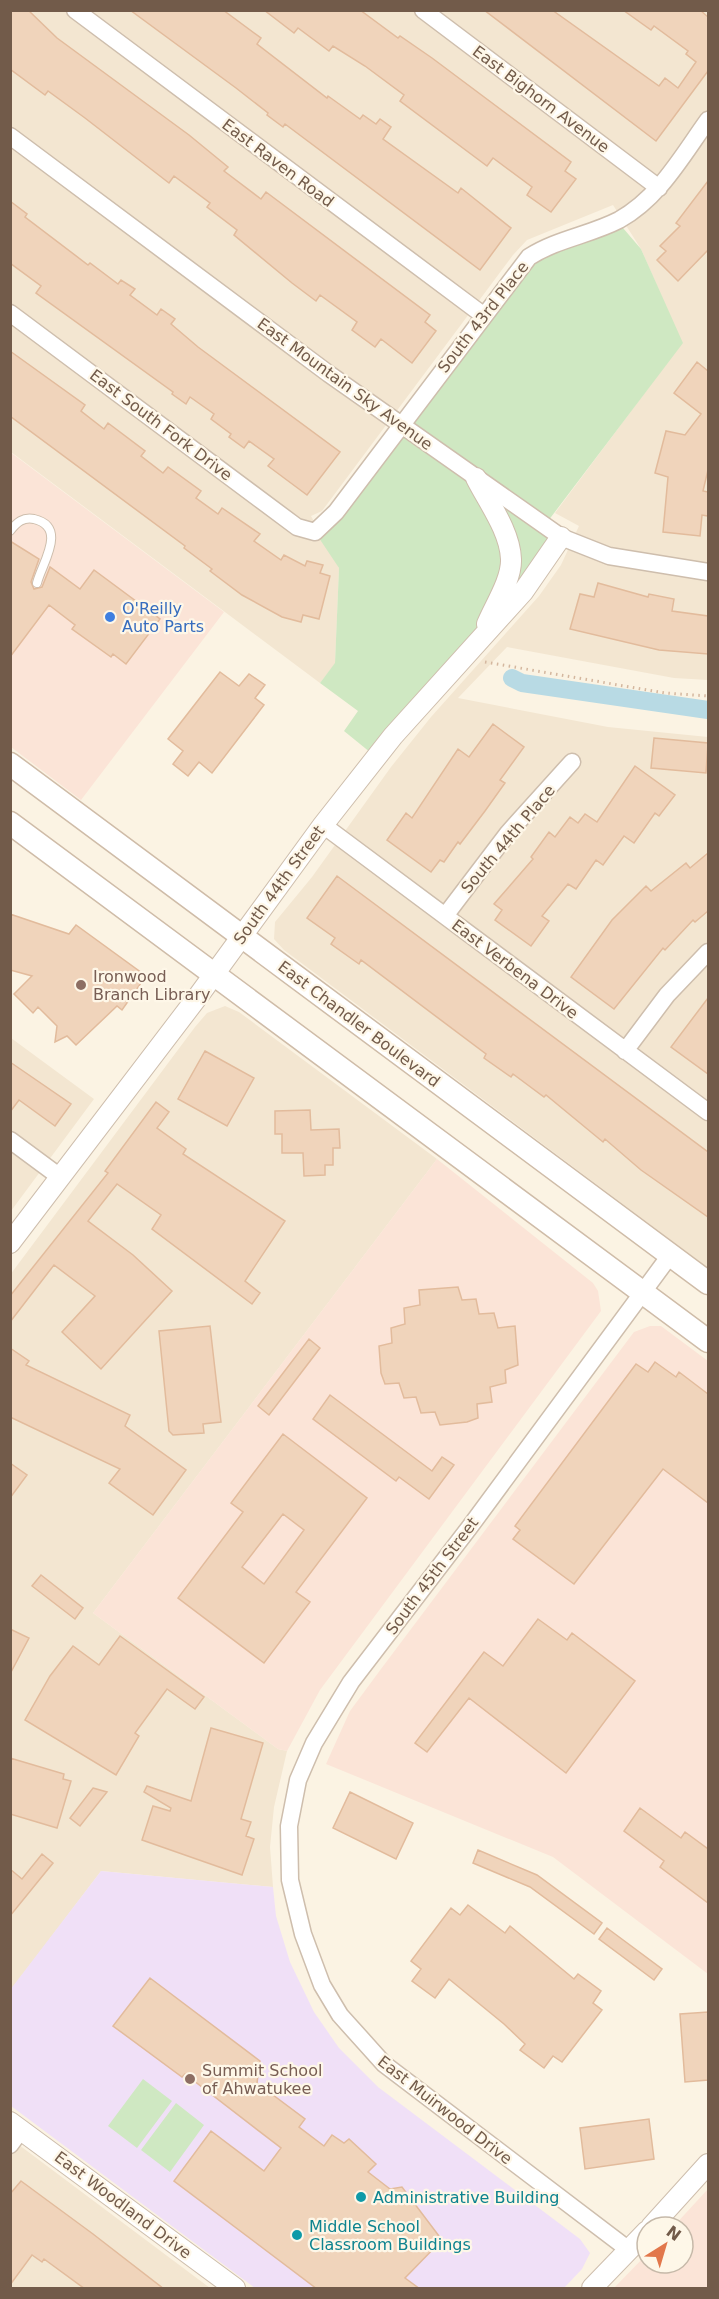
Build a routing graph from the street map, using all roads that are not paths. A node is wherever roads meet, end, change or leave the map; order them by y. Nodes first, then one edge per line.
1 (75, 10) edge
2 (423, 10) edge
3 (708, 120) edge
4 (10, 136) edge
5 (659, 188) junction
6 (10, 313) edge
7 (483, 315) junction
8 (401, 424) junction
9 (476, 478) junction
10 (10, 531) edge
11 (315, 532) joint
12 (561, 537) junction
13 (708, 572) edge
14 (37, 583) dead end
15 (479, 640) junction
16 (572, 762) dead end
17 (10, 764) edge
18 (10, 823) edge
19 (323, 825) junction
20 (445, 916) junction
21 (242, 936) junction
22 (708, 952) edge
23 (213, 975) junction
24 (625, 1051) junction
25 (708, 1113) edge
26 (10, 1140) edge
27 (60, 1177) junction
28 (10, 1243) edge
29 (671, 1254) junction
30 (708, 1283) edge
31 (643, 1292) junction
32 (708, 1341) edge
33 (303, 1934) joint
34 (14, 2132) edge
35 (708, 2164) edge
36 (662, 2215) edge
37 (635, 2244) edge
38 (629, 2250) junction
39 (235, 2289) edge
40 (592, 2289) edge

1 - 7 street, East Raven Road
2 - 5 street, East Bighorn Avenue
3 - 5 street, South 43rd Place
4 - 8 street, East Mountain Sky Avenue
5 - 7 street, South 43rd Place
6 - 11 street, East South Fork Drive
7 - 8 street, South 43rd Place
8 - 9 street, East Mountain Sky Avenue
8 - 11 street, South 43rd Place
9 - 12 street, East Mountain Sky Avenue
9 - 15 street
10 - 14 lane
12 - 13 street, East Mountain Sky Avenue
12 - 15 street, South 44th Street
15 - 19 street, South 44th Street
16 - 20 street, South 44th Place
17 - 21 main road, East Chandler Boulevard
18 - 23 main road
19 - 20 street, East Verbena Drive
19 - 21 street, South 44th Street
20 - 24 street, East Verbena Drive
21 - 23 street, South 44th Street
21 - 29 main road, East Chandler Boulevard
22 - 24 street
23 - 27 street, South 44th Street
23 - 31 main road
24 - 25 street, East Verbena Drive
26 - 27 street
27 - 28 street, South 44th Street
29 - 30 main road, East Chandler Boulevard
29 - 31 street, South 45th Street
31 - 32 main road
31 - 33 street, South 45th Street
33 - 38 street, East Muirwood Drive
34 - 39 street, East Woodland Drive
35 - 36 street
37 - 38 street
38 - 40 street

